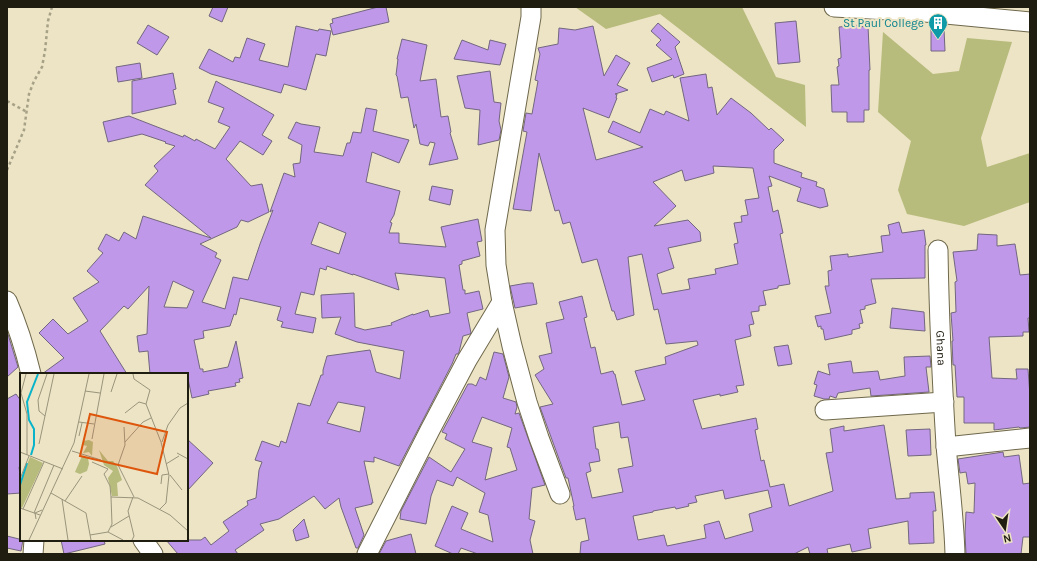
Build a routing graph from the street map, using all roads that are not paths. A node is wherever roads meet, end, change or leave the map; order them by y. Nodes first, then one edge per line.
1 (531, 7) edge
2 (834, 7) edge
3 (1030, 22) edge
4 (938, 250) dead end
5 (7, 300) edge
6 (502, 302) junction
7 (31, 373) edge
8 (944, 402) junction
9 (825, 410) dead end
10 (1030, 438) edge
11 (946, 447) junction
12 (560, 494) dead end
13 (34, 541) edge
14 (144, 541) edge
15 (33, 554) edge
16 (152, 554) edge
17 (367, 554) edge
18 (955, 554) edge

1 - 6 street
2 - 3 street
4 - 8 street, Ghana
5 - 7 street
6 - 12 street
6 - 17 street
8 - 9 street
8 - 11 street, Ghana
10 - 11 street
11 - 18 street, Ghana
13 - 15 street
14 - 16 street

